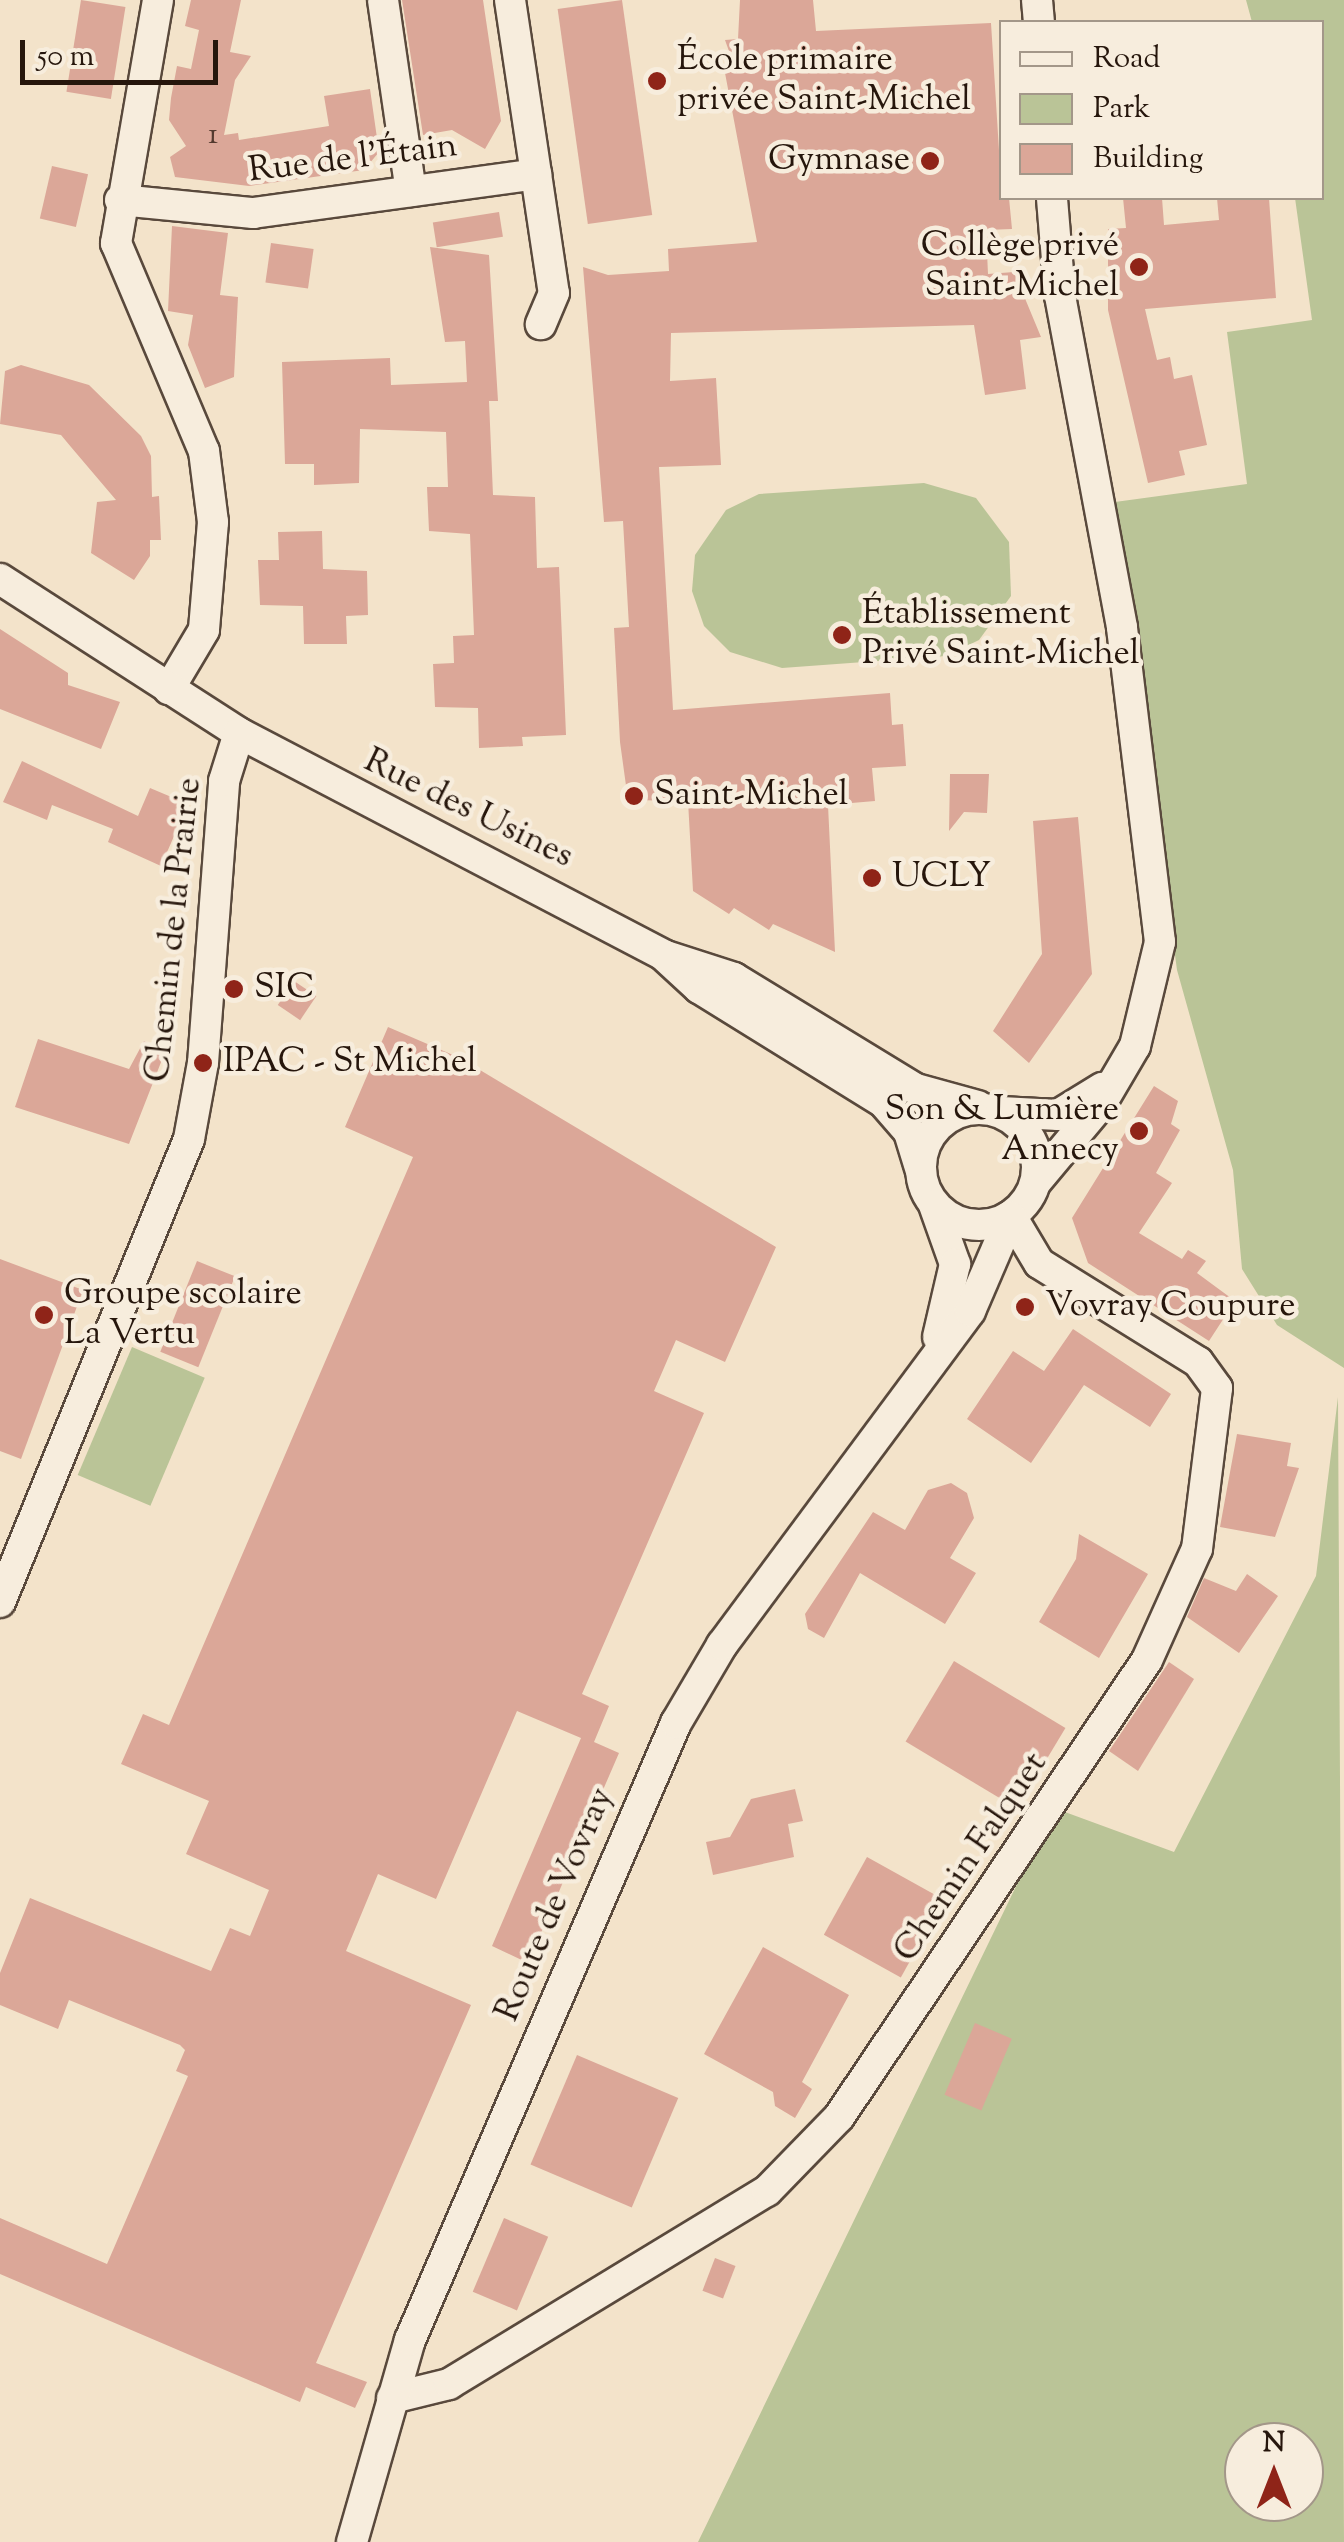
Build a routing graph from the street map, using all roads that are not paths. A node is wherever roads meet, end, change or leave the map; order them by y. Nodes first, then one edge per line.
1 (158, 0) edge
2 (383, 0) edge
3 (510, 0) edge
4 (536, 174) junction
5 (411, 191) junction
6 (120, 200) junction
7 (1052, 200) edge
8 (541, 324) dead end
9 (0, 579) edge
10 (168, 688) junction
11 (238, 733) junction
12 (664, 955) junction
13 (1115, 1076) junction
14 (993, 1110) junction
15 (920, 1168) junction
16 (1036, 1182) junction
17 (932, 1201) junction
18 (1011, 1216) junction
19 (934, 1350) junction
20 (0, 1602) edge
21 (392, 2398) junction
22 (352, 2542) edge

1 - 6 street
2 - 5 street
3 - 4 street
4 - 5 street, Rue de l'Étain
4 - 8 street
5 - 6 street, Rue de l'Étain
6 - 10 street
7 - 13 street
9 - 10 street
10 - 11 street
11 - 12 street, Rue des Usines
11 - 20 street, Chemin de la Prairie
12 - 14 street, Rue des Usines
12 - 15 street, Rue des Usines
13 - 14 street
13 - 16 street
14 - 15 street
14 - 16 street
15 - 17 street
16 - 18 street
17 - 18 street
17 - 19 street, Route de Vovray
18 - 19 street, Route de Vovray
18 - 21 street, Chemin Falquet
19 - 21 street, Route de Vovray
21 - 22 street, Route de Vovray

